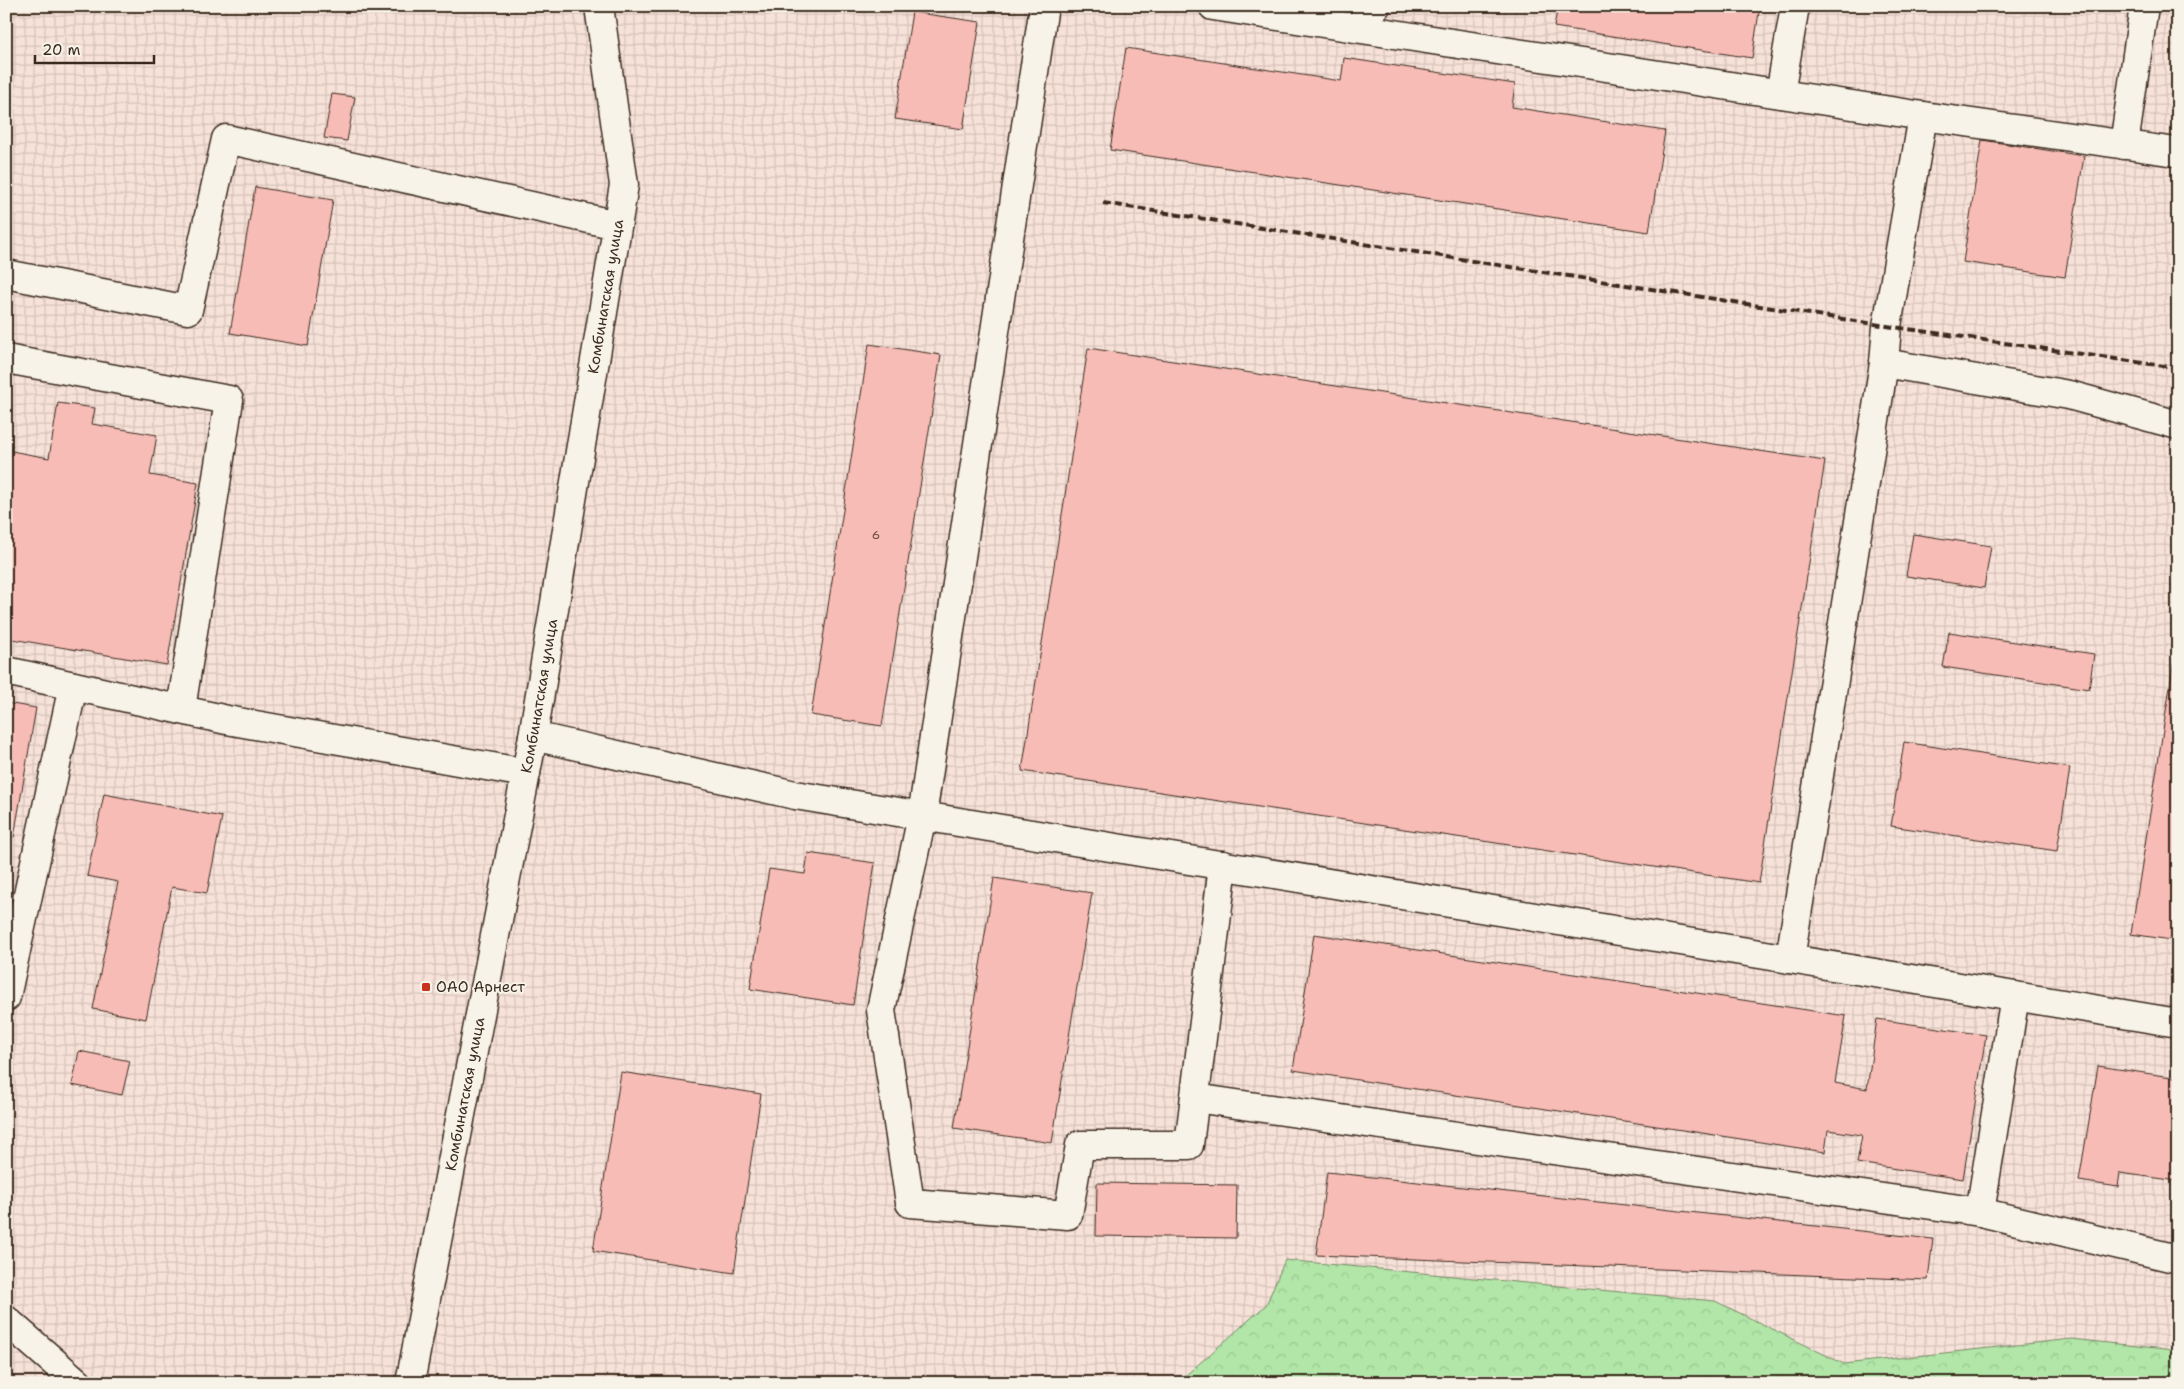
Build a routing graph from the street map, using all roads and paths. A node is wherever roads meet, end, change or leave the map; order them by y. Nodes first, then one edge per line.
1 (599, 6) edge
2 (1044, 6) edge
3 (1214, 6) edge
4 (1376, 6) edge
5 (1795, 6) edge
6 (2144, 6) edge
7 (1356, 28) junction
8 (1780, 94) junction
9 (1923, 116) junction
10 (2124, 145) junction
11 (2176, 152) dead end
12 (617, 225) junction
13 (6, 274) edge
14 (6, 360) edge
15 (1884, 363) junction
16 (2178, 425) edge
17 (6, 671) edge
18 (73, 686) junction
19 (181, 709) junction
20 (534, 736) junction
21 (526, 773) junction
22 (922, 816) junction
23 (1223, 865) junction
24 (1790, 959) junction
25 (2015, 996) junction
26 (6, 997) edge
27 (2178, 1023) edge
28 (1195, 1098) junction
29 (1980, 1212) junction
30 (2178, 1259) edge
31 (6, 1320) edge
32 (78, 1383) edge
33 (410, 1383) edge

1 - 12 street, Комбинатская улица
2 - 22 street
3 - 7 street
4 - 7 street
5 - 8 street
6 - 10 street
7 - 8 street
8 - 9 street
9 - 10 street
9 - 15 street
10 - 11 street
12 - 13 street
12 - 20 street, Комбинатская улица
14 - 19 street
15 - 16 street
15 - 24 street
17 - 18 street
18 - 19 street
18 - 26 street
19 - 21 street
20 - 21 street, Комбинатская улица
20 - 22 street
21 - 33 street, Комбинатская улица
22 - 23 street
22 - 28 street
23 - 24 street
23 - 28 street
24 - 25 street
25 - 27 street
25 - 29 street
28 - 29 street
29 - 30 street
31 - 32 street

